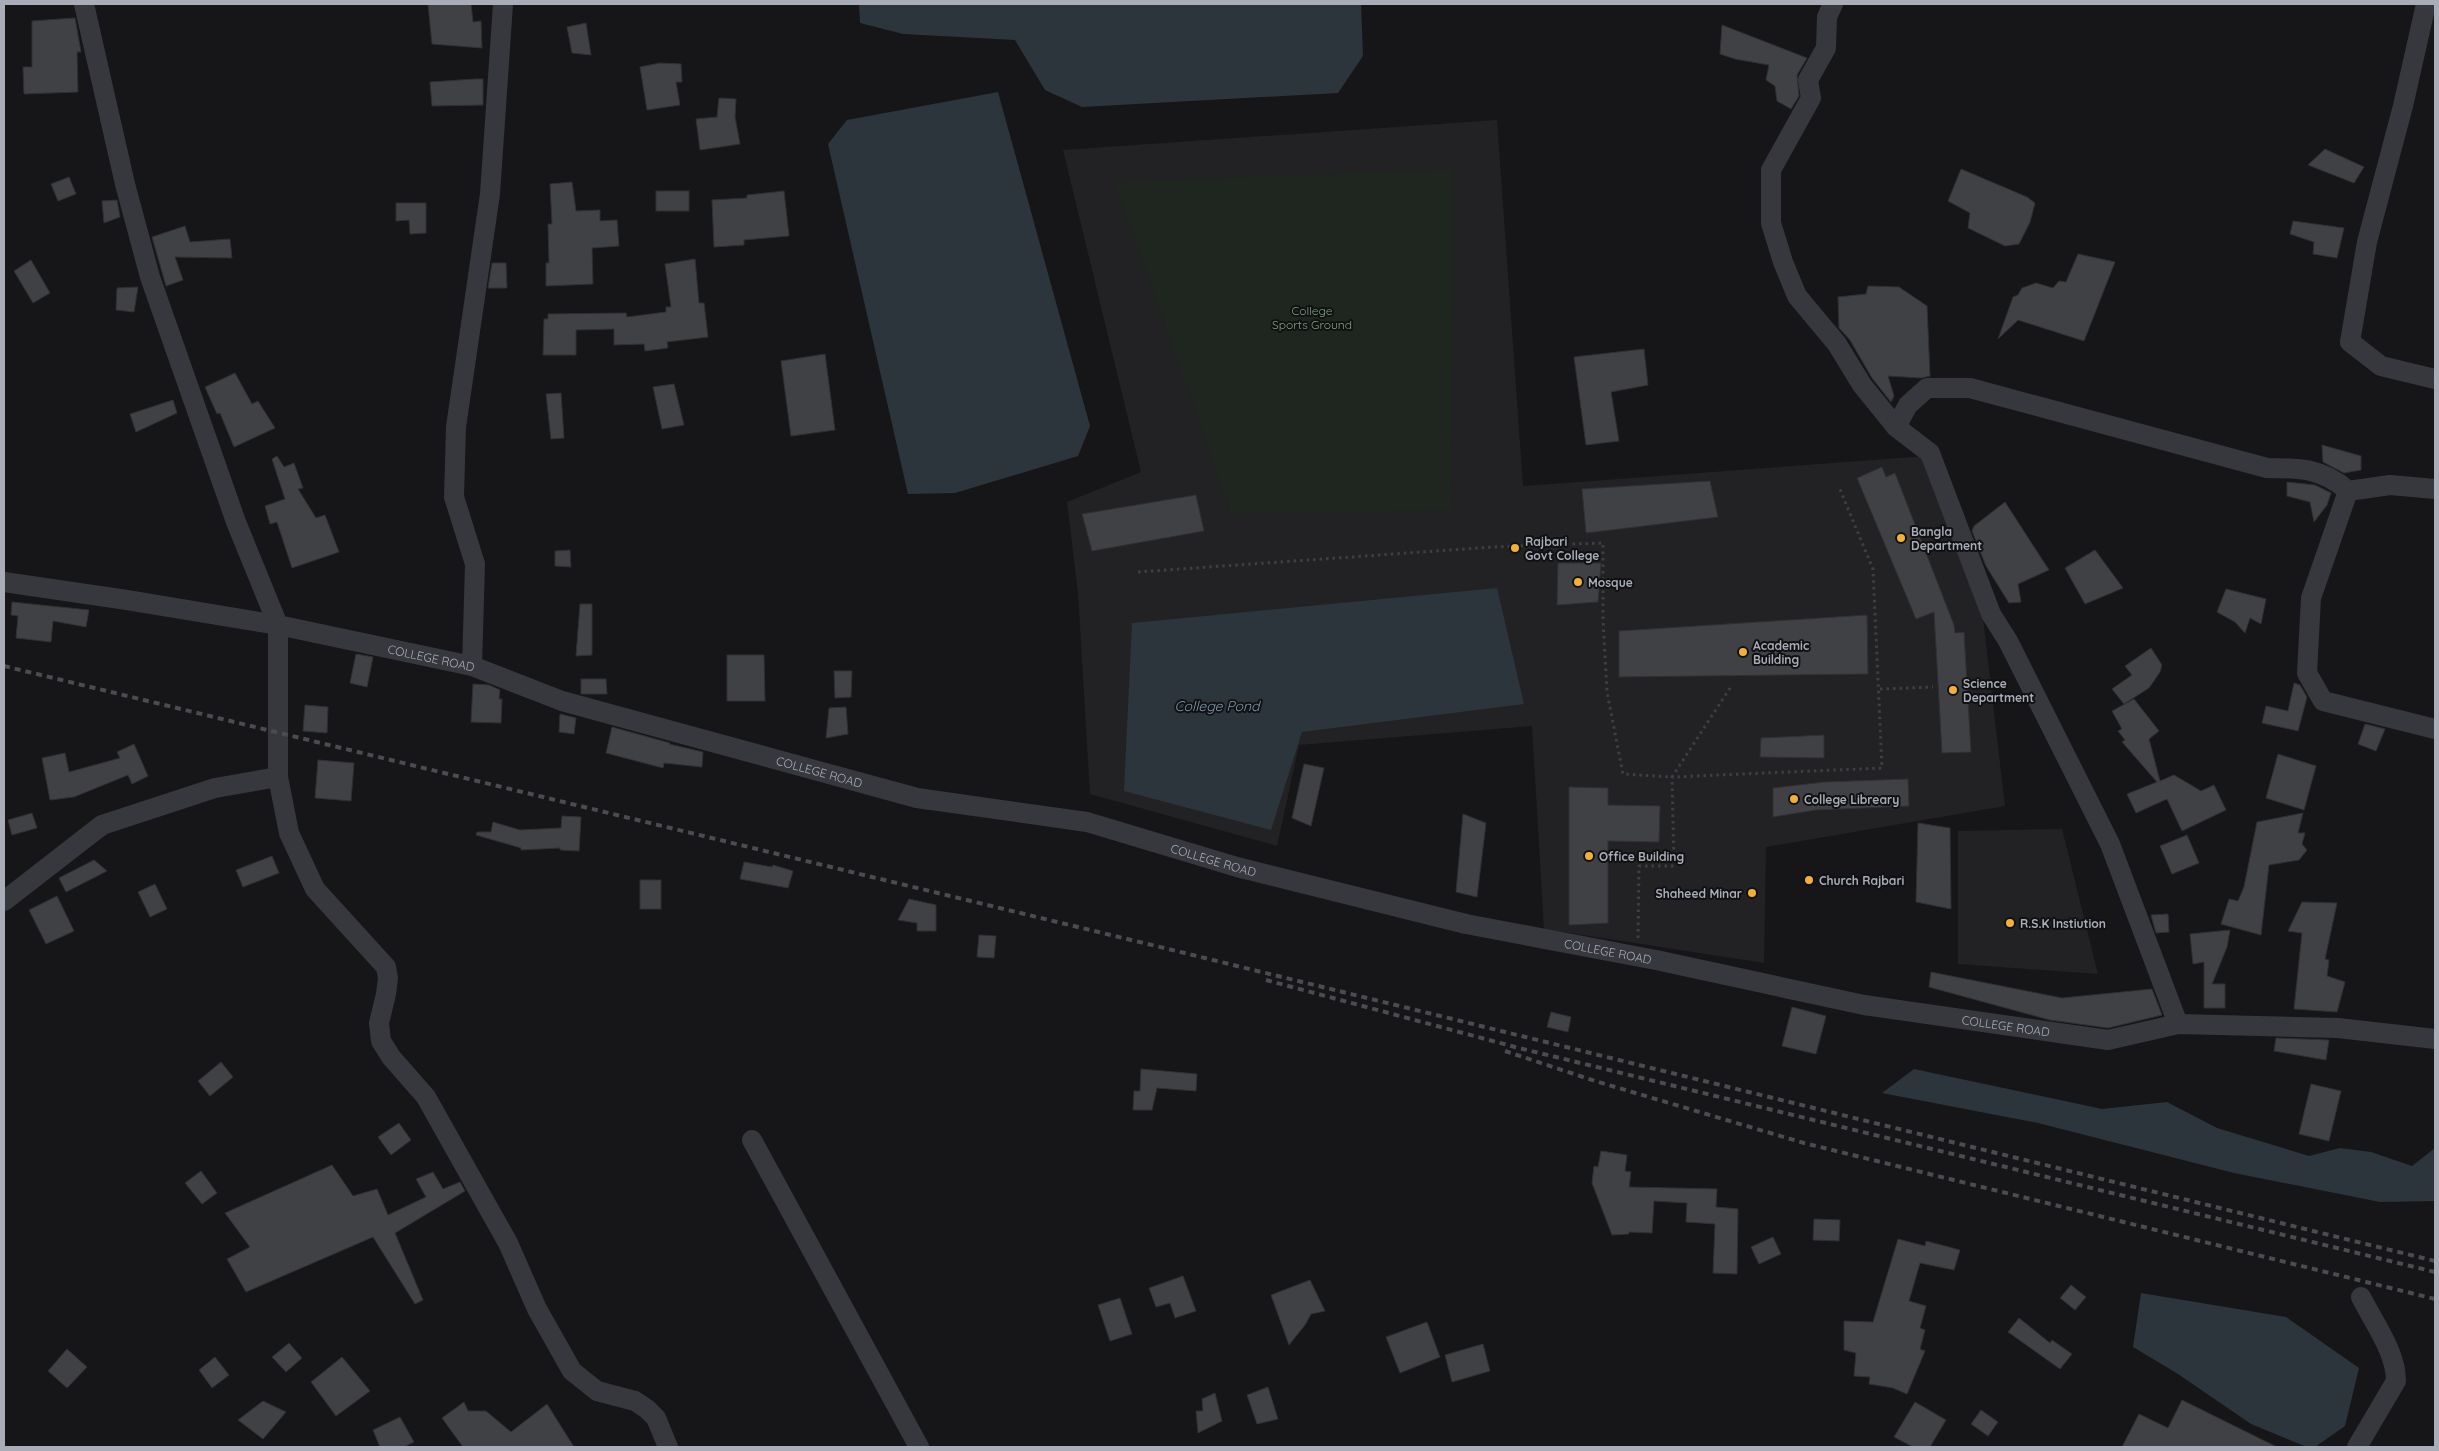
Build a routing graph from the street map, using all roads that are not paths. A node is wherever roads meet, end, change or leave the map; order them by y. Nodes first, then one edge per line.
1 (84, 4) edge
2 (503, 4) edge
3 (1833, 4) edge
4 (2426, 4) edge
5 (2435, 379) edge
6 (1896, 427) junction
7 (2435, 489) edge
8 (2348, 491) junction
9 (4, 582) edge
10 (278, 625) junction
11 (472, 666) junction
12 (2435, 729) edge
13 (278, 777) junction
14 (4, 901) edge
15 (2178, 1024) junction
16 (2435, 1039) edge
17 (752, 1140) dead end
18 (2361, 1297) dead end
19 (668, 1447) edge
20 (919, 1447) edge
21 (2358, 1447) edge

1 - 10 street
2 - 11 street
3 - 6 street
4 - 5 street
6 - 8 street
6 - 15 street
7 - 8 street
8 - 12 street
9 - 10 street, COLLEGE ROAD
10 - 11 street, COLLEGE ROAD
10 - 13 street
11 - 15 street, COLLEGE ROAD
13 - 14 street
13 - 19 street
15 - 16 street, COLLEGE ROAD
17 - 20 street
18 - 21 street

